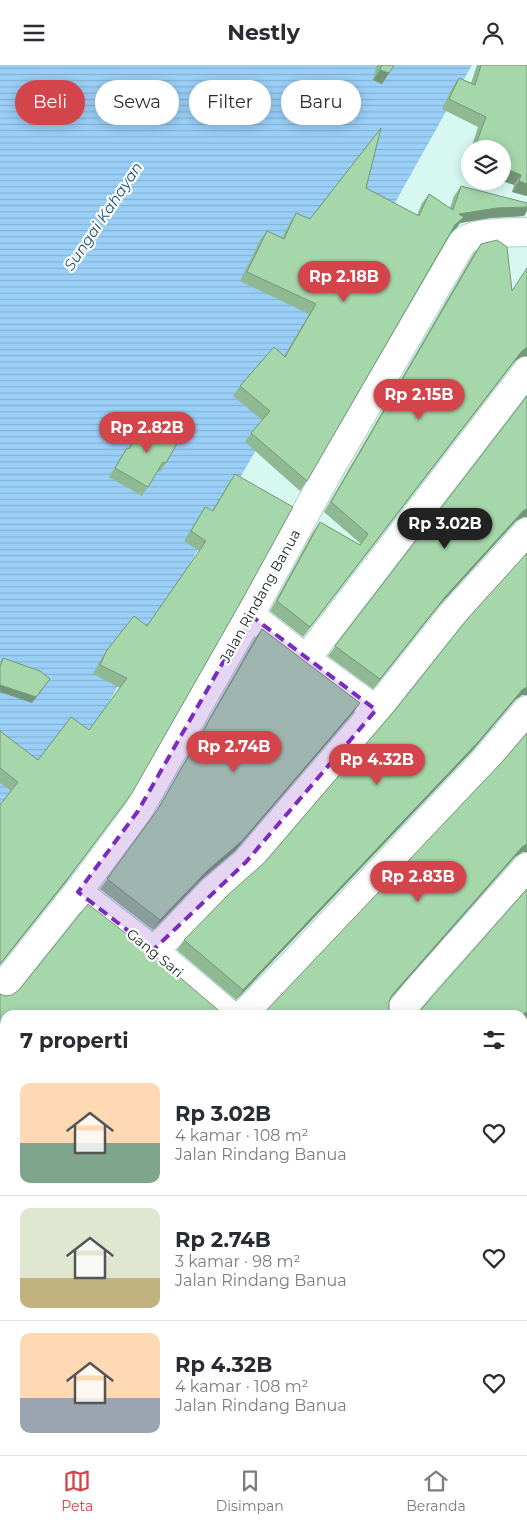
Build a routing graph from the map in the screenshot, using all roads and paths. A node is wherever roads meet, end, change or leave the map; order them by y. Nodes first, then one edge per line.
1 (527, 232) edge
2 (527, 371) edge
3 (527, 531) edge
4 (250, 615) junction
5 (306, 659) junction
6 (376, 710) junction
7 (527, 710) edge
8 (527, 867) edge
9 (78, 893) junction
10 (153, 950) junction
11 (0, 990) edge
12 (224, 1010) edge
13 (234, 1010) edge
14 (401, 1010) edge

1 - 4 street, Jalan Rindang Banua
2 - 5 street
3 - 6 street
4 - 5 street
4 - 9 street, Jalan Rindang Banua
5 - 6 street
6 - 10 street
7 - 13 street
8 - 14 street
9 - 10 street, Gang Sari
9 - 11 street, Jalan Rindang Banua
10 - 12 street, Gang Sari

